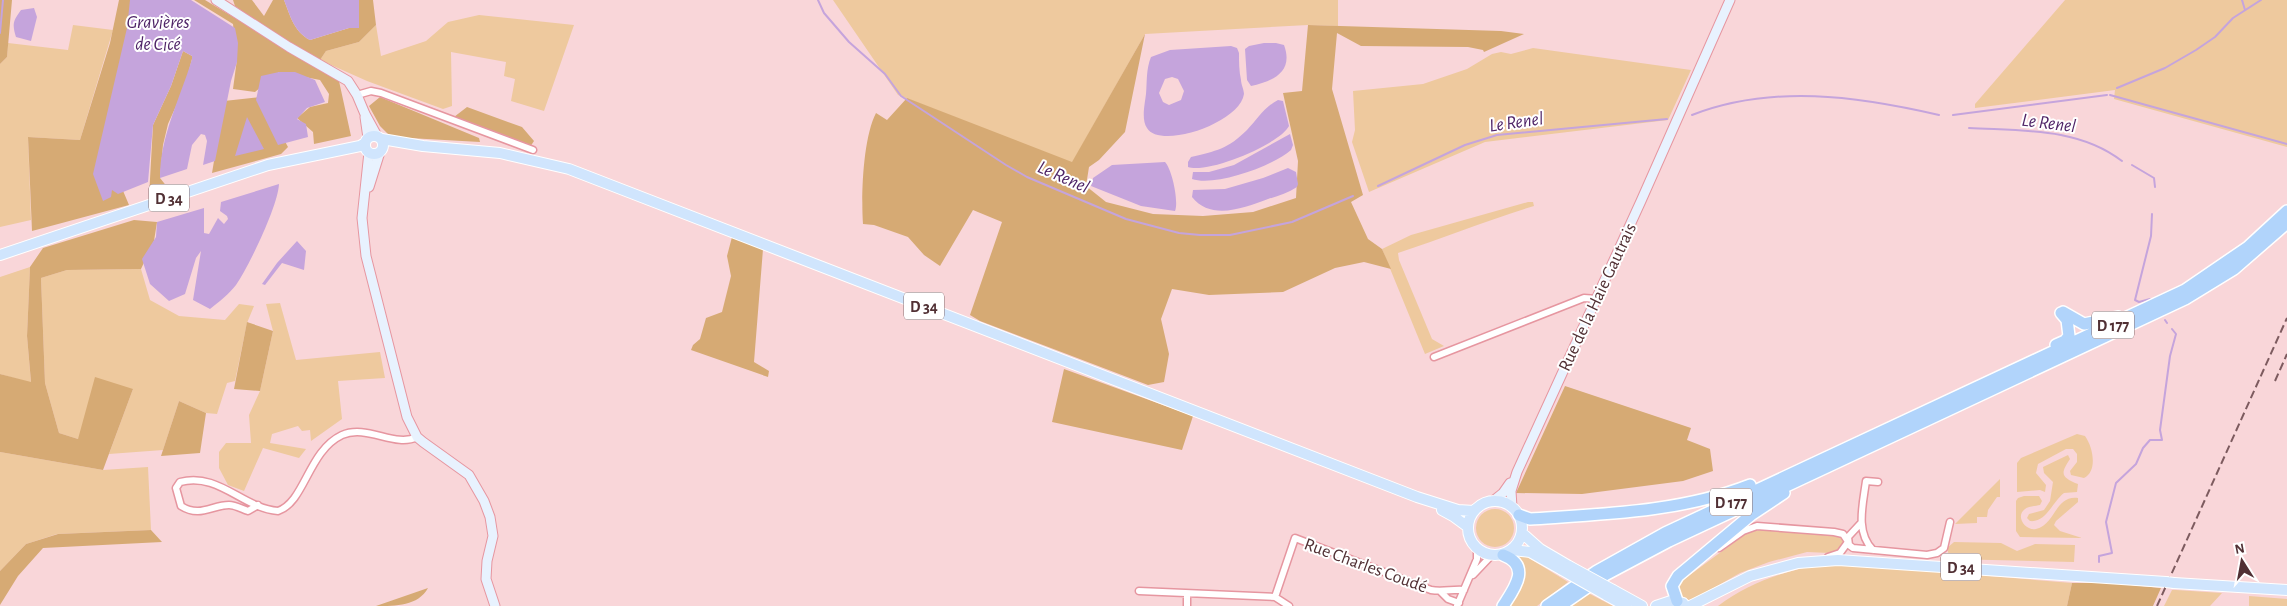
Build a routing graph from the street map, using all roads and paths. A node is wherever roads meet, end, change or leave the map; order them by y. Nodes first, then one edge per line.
1 (1730, 0) edge
2 (218, 1) edge
3 (357, 95) junction
4 (374, 145) junction
5 (533, 150) dead end
6 (2287, 211) edge
7 (2287, 223) edge
8 (0, 256) edge
9 (2204, 279) junction
10 (1597, 299) junction
11 (2095, 323) junction
12 (2069, 336) junction
13 (1434, 357) dead end
14 (1925, 417) junction
15 (417, 437) junction
16 (1517, 472) junction
17 (1878, 482) dead end
18 (1417, 497) junction
19 (1493, 501) junction
20 (258, 505) junction
21 (1474, 511) junction
22 (1516, 511) junction
23 (1950, 522) dead end
24 (1468, 527) junction
25 (1860, 531) junction
26 (1522, 533) junction
27 (1848, 541) junction
28 (1866, 541) junction
29 (1861, 548) junction
30 (1477, 549) junction
31 (1873, 550) junction
32 (1502, 554) junction
33 (1822, 561) junction
34 (1565, 568) junction
35 (1685, 571) junction
36 (1761, 573) junction
37 (1470, 578) junction
38 (1464, 590) junction
39 (2287, 590) edge
40 (1139, 591) dead end
41 (1440, 591) junction
42 (1610, 592) junction
43 (1187, 594) junction
44 (1275, 597) junction
45 (1677, 601) junction
46 (1458, 604) edge
47 (496, 606) edge
48 (1187, 606) edge
49 (1289, 606) edge
50 (1503, 606) edge
51 (1547, 606) edge
52 (1560, 606) edge
53 (1626, 606) edge
54 (1642, 606) edge
55 (1656, 606) edge
56 (1689, 606) edge
57 (1710, 606) edge

1 - 10 main road, Rue de la Haie Gautrais
2 - 3 main road
3 - 4 main road
3 - 5 street
4 - 8 main road, D 34
4 - 15 main road
4 - 18 main road, D 34
6 - 9 highway, D 177
7 - 14 highway, D 177
9 - 11 highway
9 - 14 highway, D 177
10 - 13 street
10 - 16 main road, Rue de la Haie Gautrais
11 - 12 highway
11 - 12 highway
12 - 14 highway
14 - 22 highway
14 - 35 highway
14 - 51 highway, D 177
14 - 52 highway, D 177
15 - 20 street
15 - 47 main road
16 - 19 main road, Rue de la Haie Gautrais
16 - 22 main road, Rue de la Haie Gautrais
17 - 25 street
18 - 21 main road, D 34
18 - 24 main road, D 34
19 - 21 main road
19 - 22 main road
20 - 20 street
21 - 24 main road
22 - 26 main road
23 - 31 street
24 - 30 main road
25 - 27 street
25 - 28 street
26 - 32 main road
26 - 34 main road
27 - 29 street
27 - 33 street
27 - 35 street
28 - 29 street
28 - 31 street
29 - 31 street
30 - 32 main road
30 - 37 street
32 - 34 main road
32 - 37 street
32 - 50 highway
33 - 36 main road, D 34
33 - 39 main road, D 34
34 - 42 main road, bridge
35 - 45 highway
36 - 56 main road, D 34
36 - 57 main road, D 34
37 - 38 street, Rue Charles Coudé
38 - 41 street, Rue Charles Coudé
38 - 46 street, Rue Charles Coudé
40 - 43 street
41 - 44 street, Rue Charles Coudé
41 - 46 street, Rue Charles Coudé
42 - 53 main road
42 - 54 main road
43 - 44 street
43 - 48 street
44 - 49 street
45 - 55 main road
45 - 56 main road

